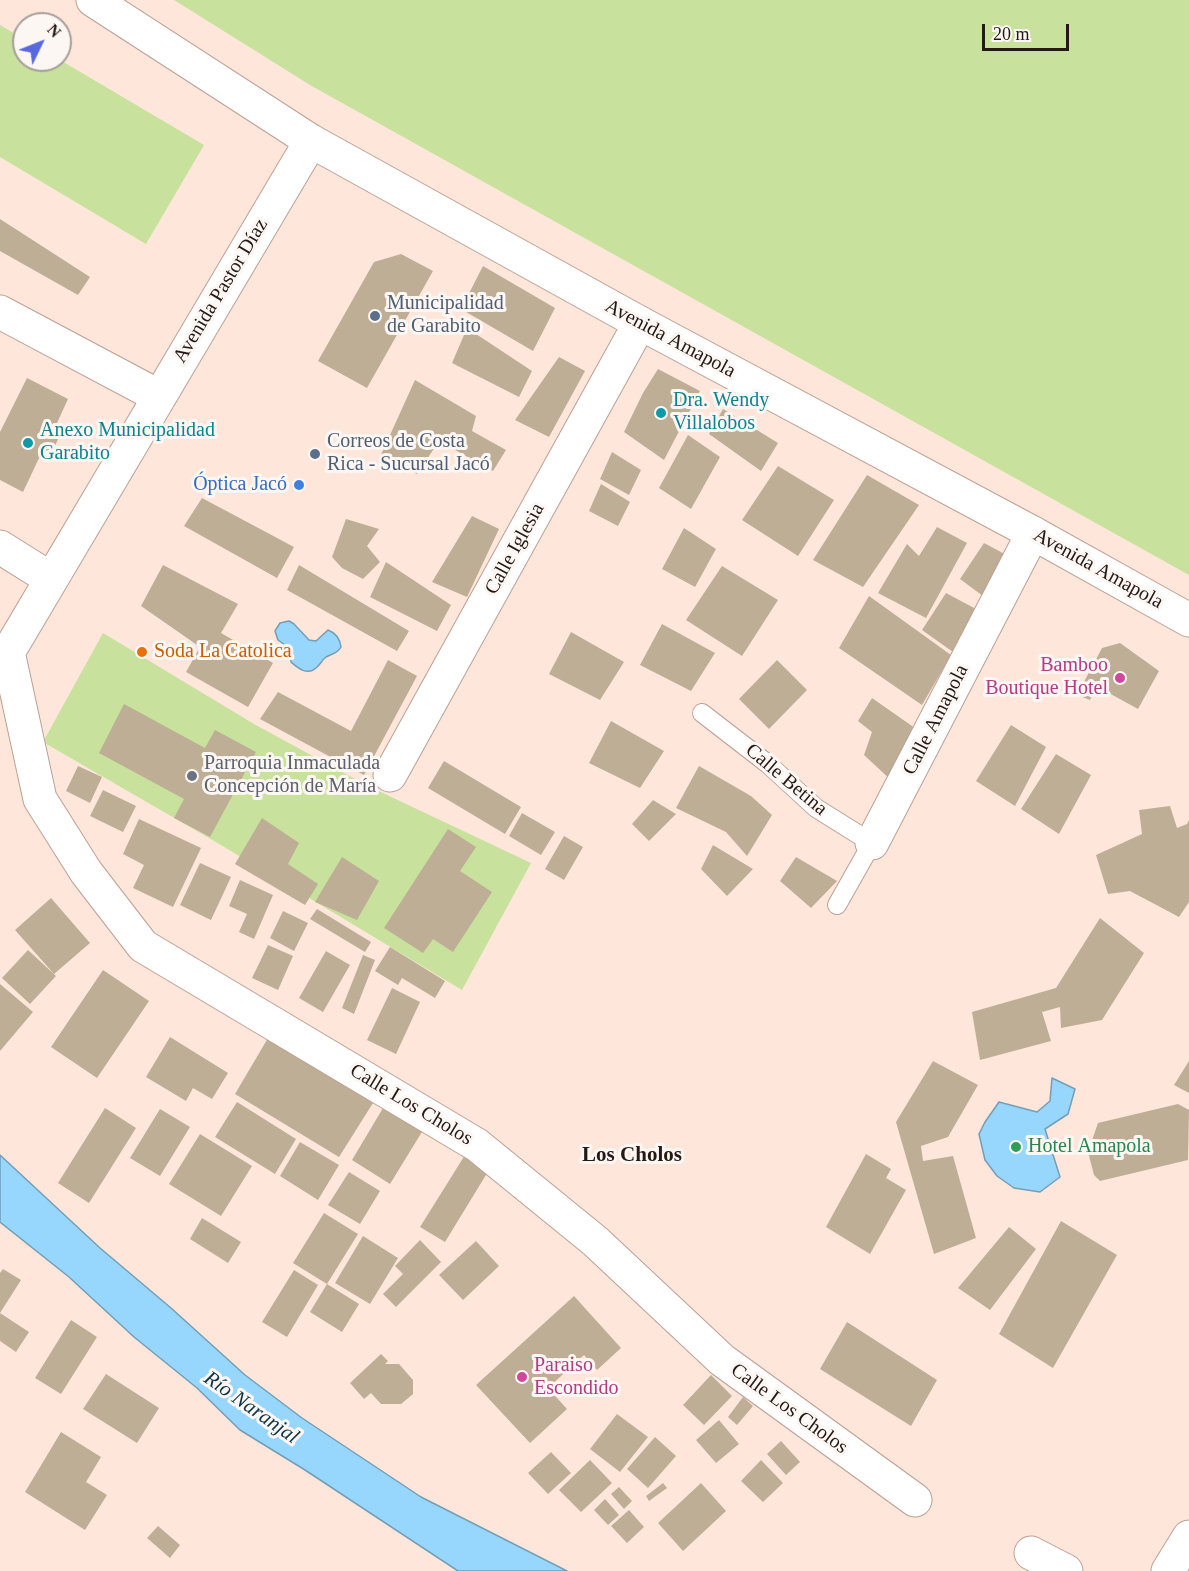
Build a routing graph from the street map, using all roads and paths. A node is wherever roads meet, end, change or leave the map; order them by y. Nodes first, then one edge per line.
1 (93, 0) edge
2 (311, 141) junction
3 (0, 312) edge
4 (640, 323) junction
5 (158, 396) junction
6 (1033, 533) junction
7 (0, 547) edge
8 (51, 579) junction
9 (1189, 620) edge
10 (4, 659) edge
11 (702, 713) dead end
12 (390, 775) dead end
13 (872, 843) junction
14 (837, 905) dead end
15 (915, 1500) dead end
16 (1189, 1537) edge
17 (1031, 1553) dead end
18 (1066, 1571) edge
19 (1168, 1571) edge

1 - 2 street
2 - 4 street, Avenida Amapola
2 - 5 street, Avenida Pastor Díaz
3 - 5 street
4 - 6 street, Avenida Amapola
4 - 12 street, Calle Iglesia
5 - 8 street, Avenida Pastor Díaz
6 - 9 street, Avenida Amapola
6 - 13 street, Calle Amapola
7 - 8 street
8 - 10 street, Avenida Pastor Díaz
10 - 15 street, Calle Los Cholos
11 - 13 lane, Calle Betina
13 - 14 lane, Calle Amapola
16 - 19 street
17 - 18 street

